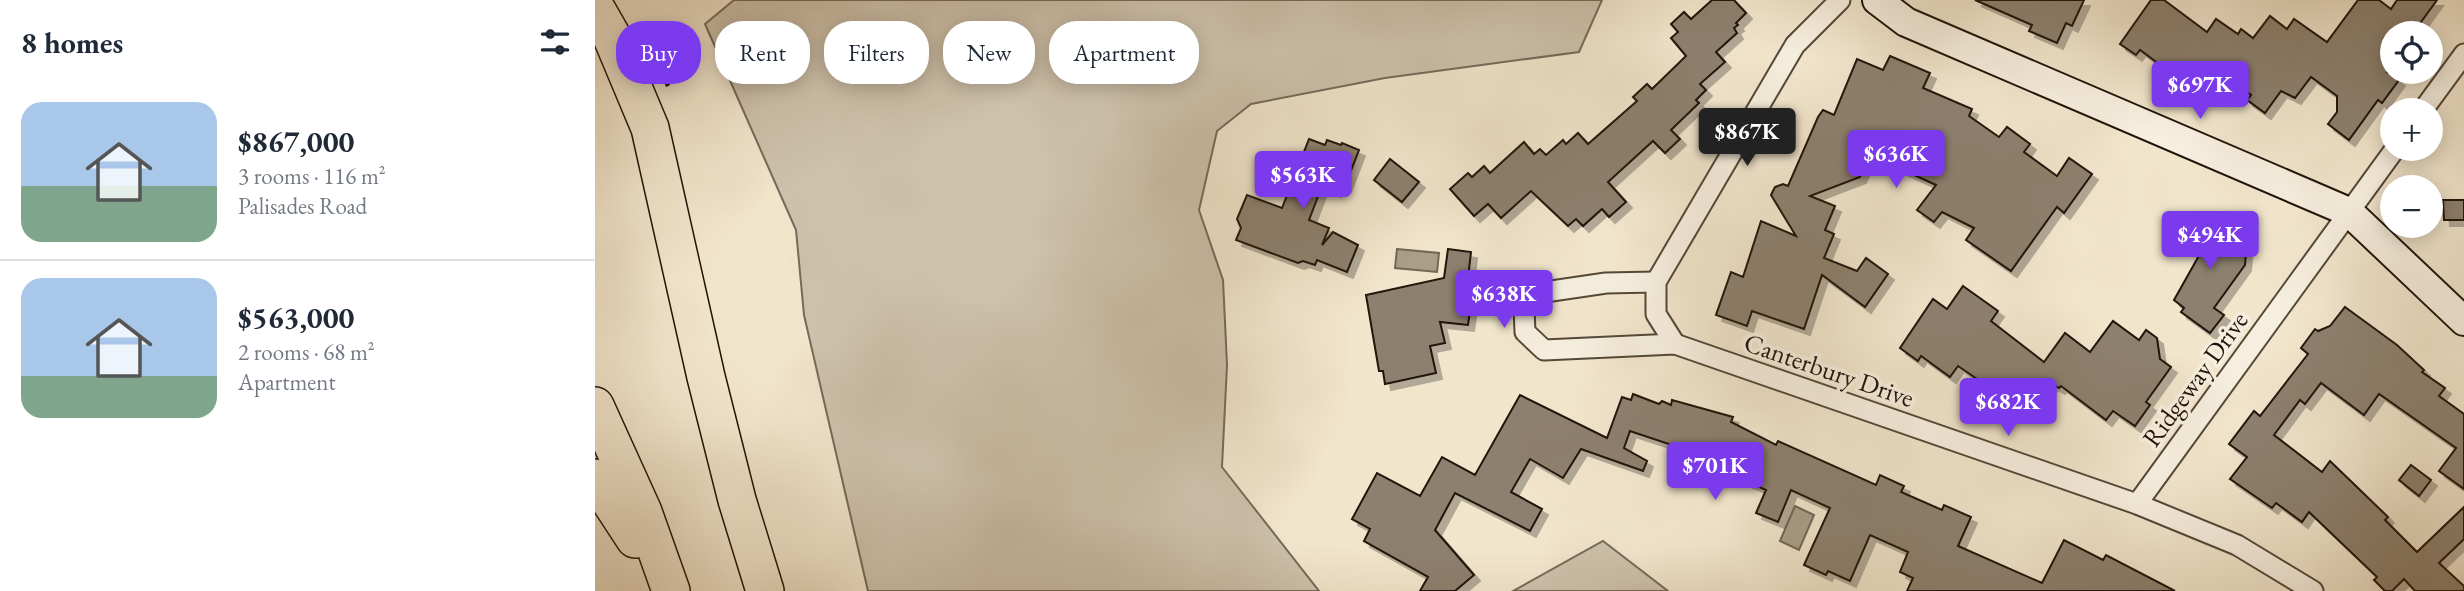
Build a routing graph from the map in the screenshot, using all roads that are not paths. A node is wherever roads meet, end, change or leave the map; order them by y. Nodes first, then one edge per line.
1 (1840, 0) edge
2 (1877, 0) edge
3 (595, 7) edge
4 (2464, 54) edge
5 (2432, 98) edge
6 (2386, 161) edge
7 (2349, 212) junction
8 (1656, 282) junction
9 (2464, 321) edge
10 (1675, 344) junction
11 (595, 406) edge
12 (595, 478) edge
13 (2137, 504) junction
14 (669, 591) edge
15 (765, 591) edge
16 (2313, 591) edge

1 - 8 street
2 - 7 street
3 - 15 highway
4 - 5 street
6 - 7 street, Ridgeway Drive
7 - 9 street
7 - 13 street, Ridgeway Drive
8 - 10 street
8 - 10 street
10 - 13 street, Canterbury Drive
11 - 14 highway
12 - 14 highway
13 - 16 street, Canterbury Drive

